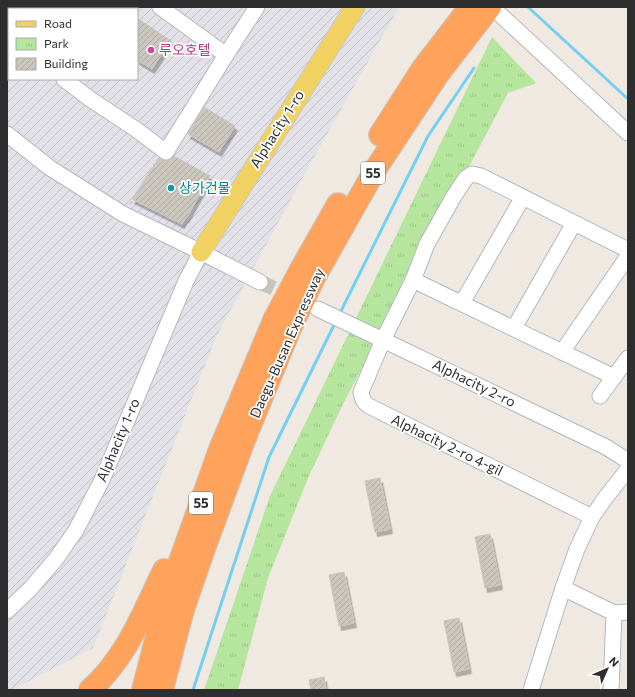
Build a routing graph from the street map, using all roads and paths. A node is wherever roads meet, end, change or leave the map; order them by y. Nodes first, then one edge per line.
1 (160, 7) edge
2 (257, 7) edge
3 (355, 7) edge
4 (470, 7) edge
5 (491, 7) edge
6 (226, 55) junction
7 (431, 71) junction
8 (65, 80) edge
9 (628, 133) edge
10 (7, 134) edge
11 (166, 152) junction
12 (523, 197) junction
13 (123, 214) junction
14 (574, 222) junction
15 (628, 250) edge
16 (201, 252) junction
17 (628, 256) edge
18 (414, 280) junction
19 (260, 282) tunnel mouth
20 (462, 303) junction
21 (318, 309) dead end
22 (514, 328) junction
23 (383, 340) junction
24 (562, 352) junction
25 (628, 358) edge
26 (614, 377) junction
27 (600, 396) dead end
28 (220, 449) junction
29 (628, 461) edge
30 (628, 469) edge
31 (592, 517) junction
32 (563, 588) junction
33 (7, 610) edge
34 (621, 613) edge
35 (90, 690) edge
36 (143, 690) edge
37 (162, 690) edge
38 (531, 690) edge
39 (611, 690) edge

1 - 6 street
2 - 6 street
3 - 16 main road, Alphacity 1-ro
4 - 7 highway, Daegu-Busan Expressway / 55
5 - 7 highway, Daegu-Busan Expressway / 55
5 - 9 street
6 - 11 street
7 - 28 highway, Daegu-Busan Expressway / 55
7 - 37 highway, Daegu-Busan Expressway / 55
8 - 11 street
10 - 13 street
11 - 13 path
12 - 14 street, Alphacity 2-ro 4-gil
12 - 18 street, Alphacity 2-ro 4-gil
12 - 20 street
13 - 16 street
14 - 15 street, Alphacity 2-ro 4-gil
14 - 22 street
16 - 19 street
16 - 33 street, Alphacity 1-ro
17 - 24 street
18 - 20 street
18 - 23 street, Alphacity 2-ro 4-gil
20 - 22 street
21 - 23 street, Alphacity 2-ro
22 - 24 street
23 - 29 street, Alphacity 2-ro
23 - 31 street, Alphacity 2-ro 4-gil
24 - 26 street
25 - 26 street
26 - 27 street
28 - 35 highway
28 - 36 highway, Daegu-Busan Expressway / 55
30 - 31 street
31 - 32 street
32 - 34 street
32 - 38 street
34 - 39 street

